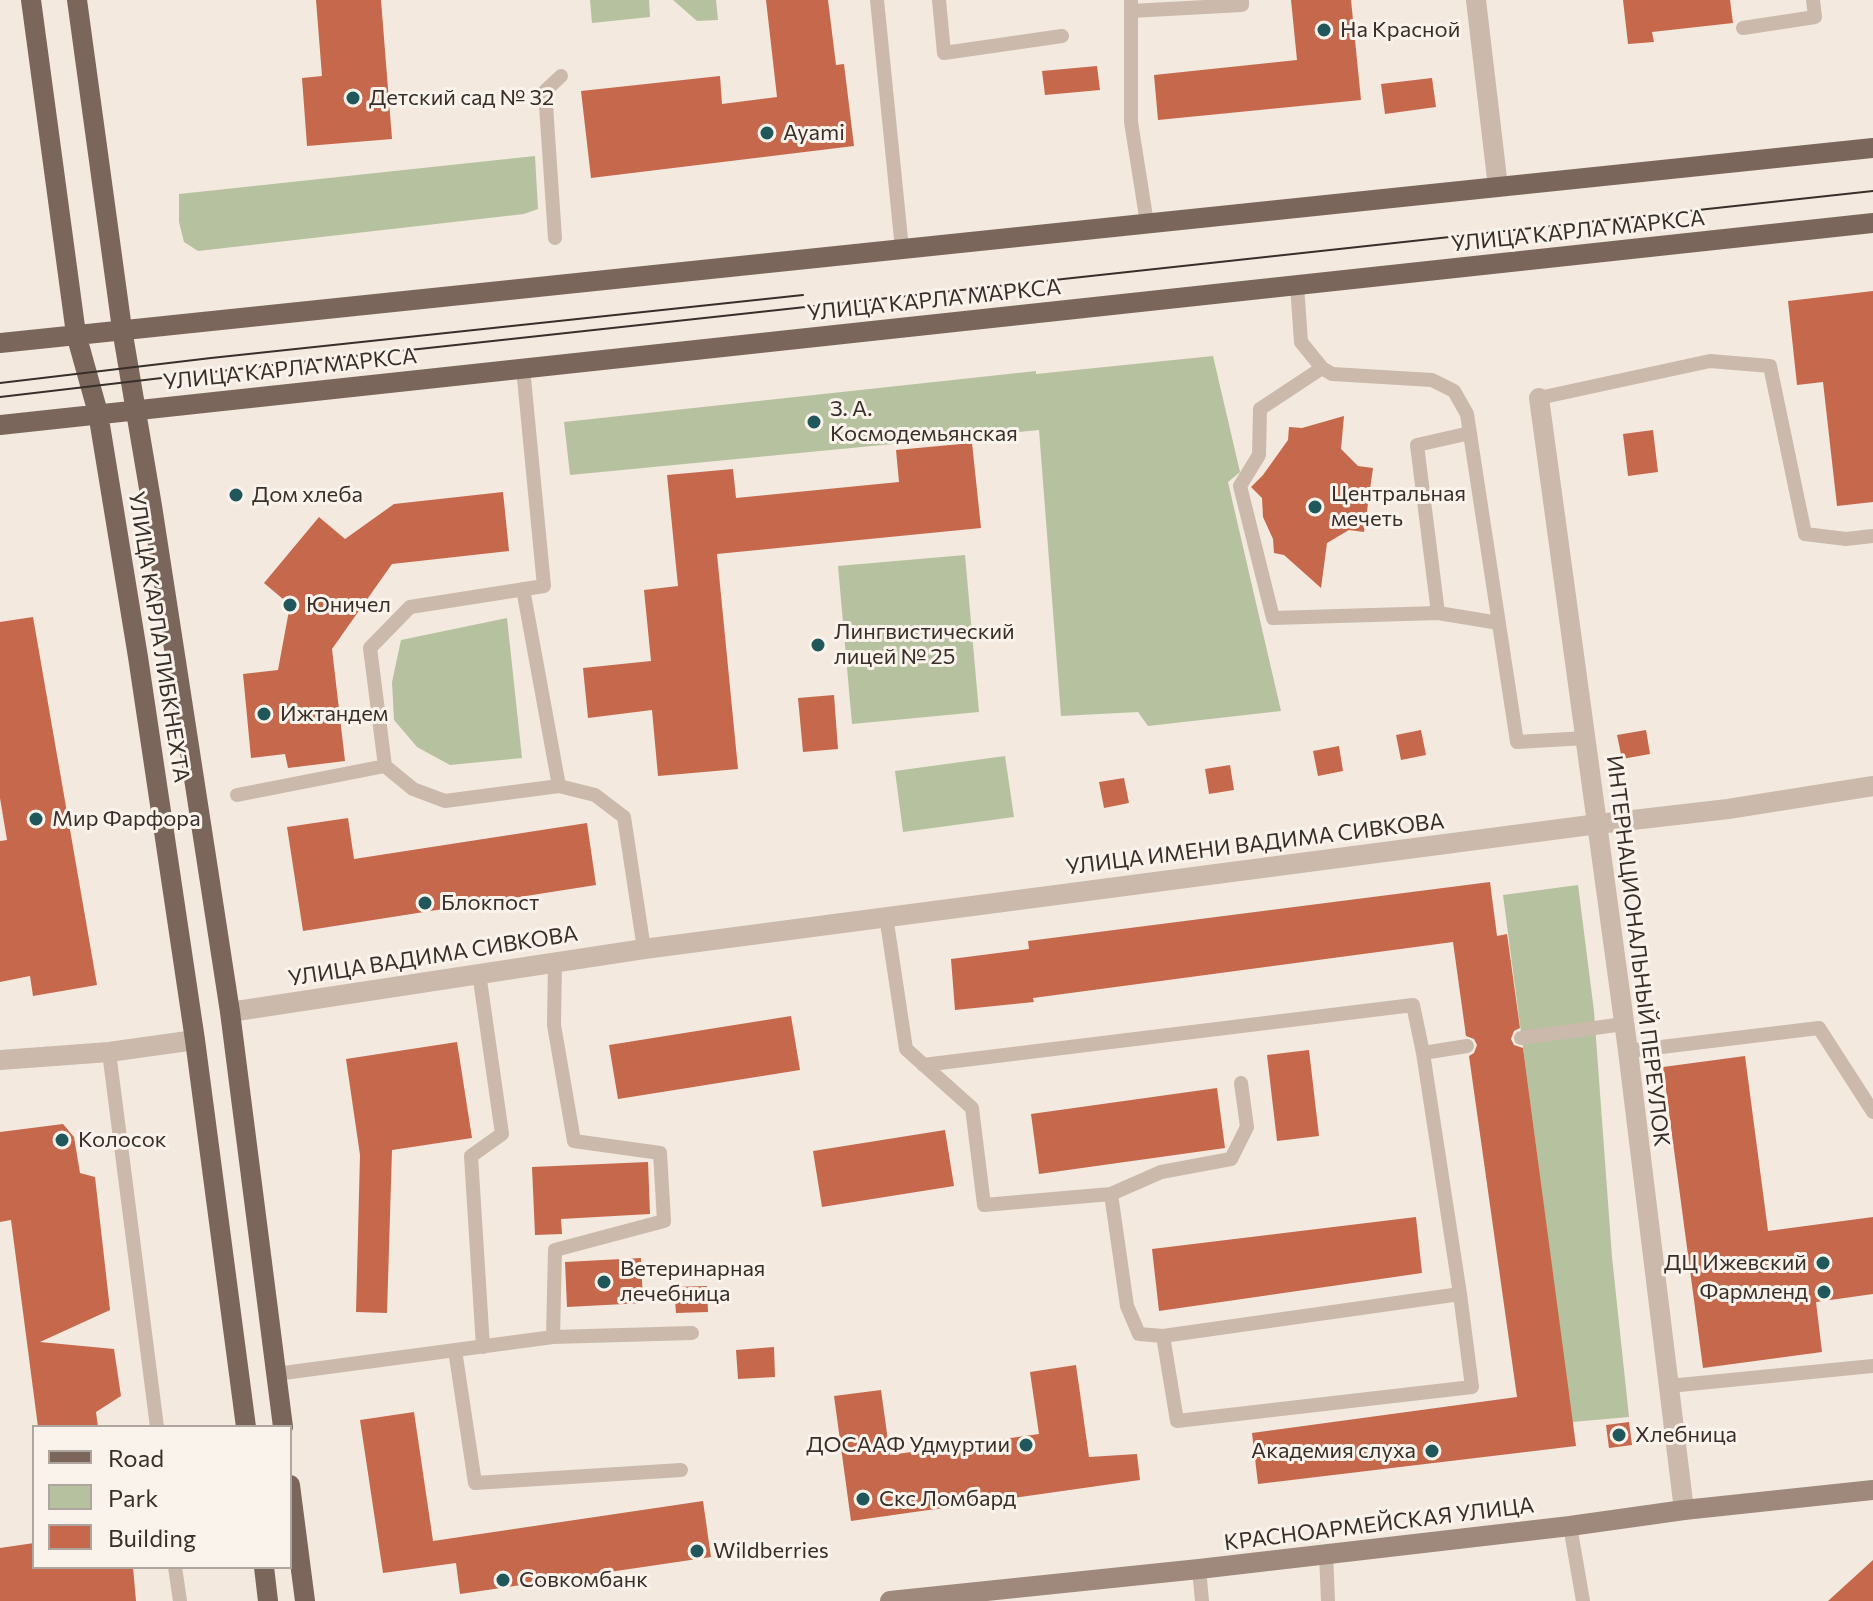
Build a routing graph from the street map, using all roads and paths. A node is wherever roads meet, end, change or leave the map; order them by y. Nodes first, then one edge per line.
1 (31, 0) edge
2 (77, 0) edge
3 (877, 0) edge
4 (939, 0) edge
5 (1242, 0) edge
6 (1476, 0) edge
7 (1813, 0) edge
8 (1131, 5) edge
9 (1743, 28) dead end
10 (1062, 36) dead end
11 (561, 76) dead end
12 (1873, 148) edge
13 (1498, 187) junction
14 (1147, 223) junction
15 (1873, 223) edge
16 (555, 238) dead end
17 (902, 249) junction
18 (1297, 285) junction
19 (122, 329) junction
20 (76, 334) junction
21 (0, 343) edge
22 (523, 368) junction
23 (1322, 368) junction
24 (1539, 398) joint
25 (136, 409) junction
26 (98, 413) junction
27 (0, 425) edge
28 (1470, 433) junction
29 (1873, 536) edge
30 (523, 589) junction
31 (1438, 613) junction
32 (1499, 623) junction
33 (1586, 738) junction
34 (385, 766) junction
35 (559, 786) junction
36 (1873, 786) edge
37 (237, 795) dead end
38 (1598, 824) junction
39 (886, 916) junction
40 (644, 949) junction
41 (555, 962) junction
42 (479, 973) junction
43 (230, 1012) junction
44 (1624, 1024) junction
45 (1521, 1038) dead end
46 (195, 1040) junction
47 (1467, 1046) dead end
48 (1628, 1051) junction
49 (109, 1052) junction
50 (1423, 1053) junction
51 (0, 1060) edge
52 (923, 1065) junction
53 (1241, 1083) dead end
54 (1873, 1112) edge
55 (1111, 1194) junction
56 (1460, 1294) junction
57 (692, 1333) dead end
58 (1163, 1336) junction
59 (553, 1337) junction
60 (483, 1347) junction
61 (455, 1350) junction
62 (1873, 1366) edge
63 (276, 1374) junction
64 (1669, 1386) junction
65 (157, 1425) edge
66 (246, 1425) edge
67 (283, 1425) edge
68 (681, 1470) dead end
69 (1873, 1490) edge
70 (292, 1500) edge
71 (1684, 1510) junction
72 (1570, 1526) junction
73 (1326, 1553) junction
74 (175, 1569) edge
75 (264, 1569) edge
76 (1199, 1569) junction
77 (180, 1601) edge
78 (268, 1601) edge
79 (305, 1601) edge
80 (890, 1601) edge
81 (1202, 1601) edge
82 (1328, 1601) edge
83 (1583, 1601) edge

1 - 20 main road, УЛИЦА КАРЛА ЛИБКНЕХТА
2 - 19 main road, УЛИЦА КАРЛА ЛИБКНЕХТА
3 - 17 lane
4 - 10 lane
5 - 8 lane
6 - 13 street
7 - 9 lane
8 - 14 lane
11 - 16 lane
12 - 13 main road
13 - 14 main road
14 - 17 main road
15 - 18 main road, УЛИЦА КАРЛА МАРКСА
17 - 19 main road
18 - 22 main road, УЛИЦА КАРЛА МАРКСА
18 - 23 lane
19 - 20 main road
19 - 25 main road, УЛИЦА КАРЛА ЛИБКНЕХТА
20 - 21 main road
20 - 26 main road, УЛИЦА КАРЛА ЛИБКНЕХТА
22 - 25 main road, УЛИЦА КАРЛА МАРКСА
22 - 30 lane
23 - 28 lane
23 - 31 lane
24 - 29 lane
24 - 33 street, ИНТЕРНАЦИОНАЛЬНЫЙ ПЕРЕУЛОК
25 - 26 main road, УЛИЦА КАРЛА МАРКСА
25 - 43 main road, УЛИЦА КАРЛА ЛИБКНЕХТА
26 - 27 main road, УЛИЦА КАРЛА МАРКСА
26 - 46 main road, УЛИЦА КАРЛА ЛИБКНЕХТА
28 - 31 lane
28 - 32 lane
30 - 34 lane
30 - 35 lane
31 - 32 lane
32 - 33 lane
33 - 38 street, ИНТЕРНАЦИОНАЛЬНЫЙ ПЕРЕУЛОК
34 - 35 lane
34 - 37 lane
35 - 40 lane
36 - 38 street, УЛИЦА ИМЕНИ ВАДИМА СИВКОВА
38 - 39 street, УЛИЦА ИМЕНИ ВАДИМА СИВКОВА
38 - 44 street, ИНТЕРНАЦИОНАЛЬНЫЙ ПЕРЕУЛОК
39 - 40 street, УЛИЦА ИМЕНИ ВАДИМА СИВКОВА
39 - 52 lane
40 - 41 street, УЛИЦА ВАДИМА СИВКОВА
41 - 42 street, УЛИЦА ВАДИМА СИВКОВА
41 - 59 lane
42 - 43 street, УЛИЦА ВАДИМА СИВКОВА
42 - 60 lane
43 - 63 main road, УЛИЦА КАРЛА ЛИБКНЕХТА
44 - 45 lane
44 - 48 street, ИНТЕРНАЦИОНАЛЬНЫЙ ПЕРЕУЛОК
46 - 49 street
46 - 66 main road, УЛИЦА КАРЛА ЛИБКНЕХТА
47 - 50 lane
48 - 54 lane
48 - 64 street, ИНТЕРНАЦИОНАЛЬНЫЙ ПЕРЕУЛОК
49 - 51 street
49 - 65 lane
50 - 52 lane
50 - 56 lane
52 - 55 lane
53 - 55 lane
55 - 58 lane
56 - 58 lane
56 - 58 lane
57 - 59 lane
59 - 60 lane
60 - 61 lane
61 - 63 lane
61 - 68 lane
62 - 64 lane
63 - 67 main road, УЛИЦА КАРЛА ЛИБКНЕХТА
64 - 71 street, ИНТЕРНАЦИОНАЛЬНЫЙ ПЕРЕУЛОК
69 - 71 street, КРАСНОАРМЕЙСКАЯ УЛИЦА
70 - 79 main road
71 - 72 street, КРАСНОАРМЕЙСКАЯ УЛИЦА
72 - 73 street, КРАСНОАРМЕЙСКАЯ УЛИЦА
72 - 83 lane
73 - 76 street, КРАСНОАРМЕЙСКАЯ УЛИЦА
73 - 82 lane
74 - 77 lane
75 - 78 main road
76 - 80 street, КРАСНОАРМЕЙСКАЯ УЛИЦА
76 - 81 lane

